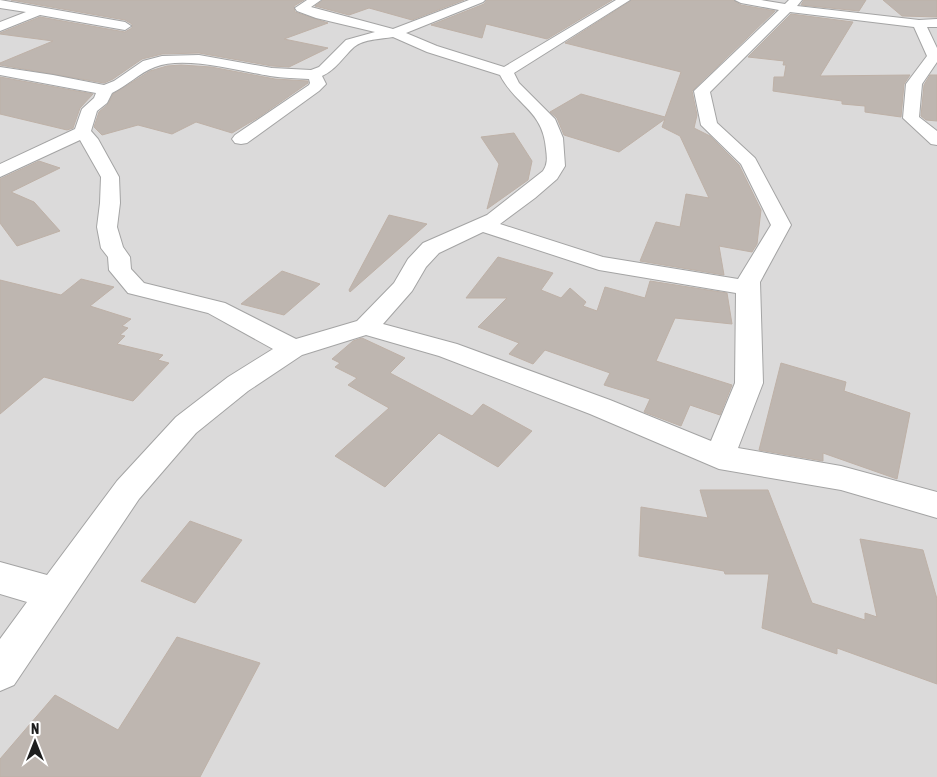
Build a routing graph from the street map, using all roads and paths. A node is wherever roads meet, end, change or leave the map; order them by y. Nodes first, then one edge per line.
1 (315, 0) edge
2 (479, 0) edge
3 (624, 0) edge
4 (741, 0) edge
5 (0, 4) edge
6 (792, 4) edge
7 (39, 11) junction
8 (937, 23) edge
9 (919, 24) junction
10 (125, 26) dead end
11 (0, 27) edge
12 (394, 33) junction
13 (0, 71) edge
14 (506, 72) junction
15 (313, 75) junction
16 (105, 90) junction
17 (82, 132) junction
18 (241, 140) dead end
19 (937, 140) edge
20 (0, 171) edge
21 (482, 225) junction
22 (748, 288) junction
23 (366, 328) junction
24 (293, 349) junction
25 (719, 457) junction
26 (937, 505) edge
27 (0, 578) edge
28 (55, 594) junction
29 (0, 671) edge

1 - 12 street
2 - 12 street
3 - 14 street
4 - 6 street
5 - 7 street
6 - 9 street
6 - 22 street
7 - 10 street
7 - 11 street
8 - 9 street
9 - 19 street
12 - 14 street
12 - 15 street
13 - 16 street
14 - 21 street
15 - 16 street
15 - 18 street
16 - 17 street
17 - 20 street
17 - 24 street
21 - 22 street
21 - 23 street
22 - 25 street
23 - 24 street
23 - 25 street
24 - 28 street
25 - 26 street
27 - 28 street
28 - 29 street

